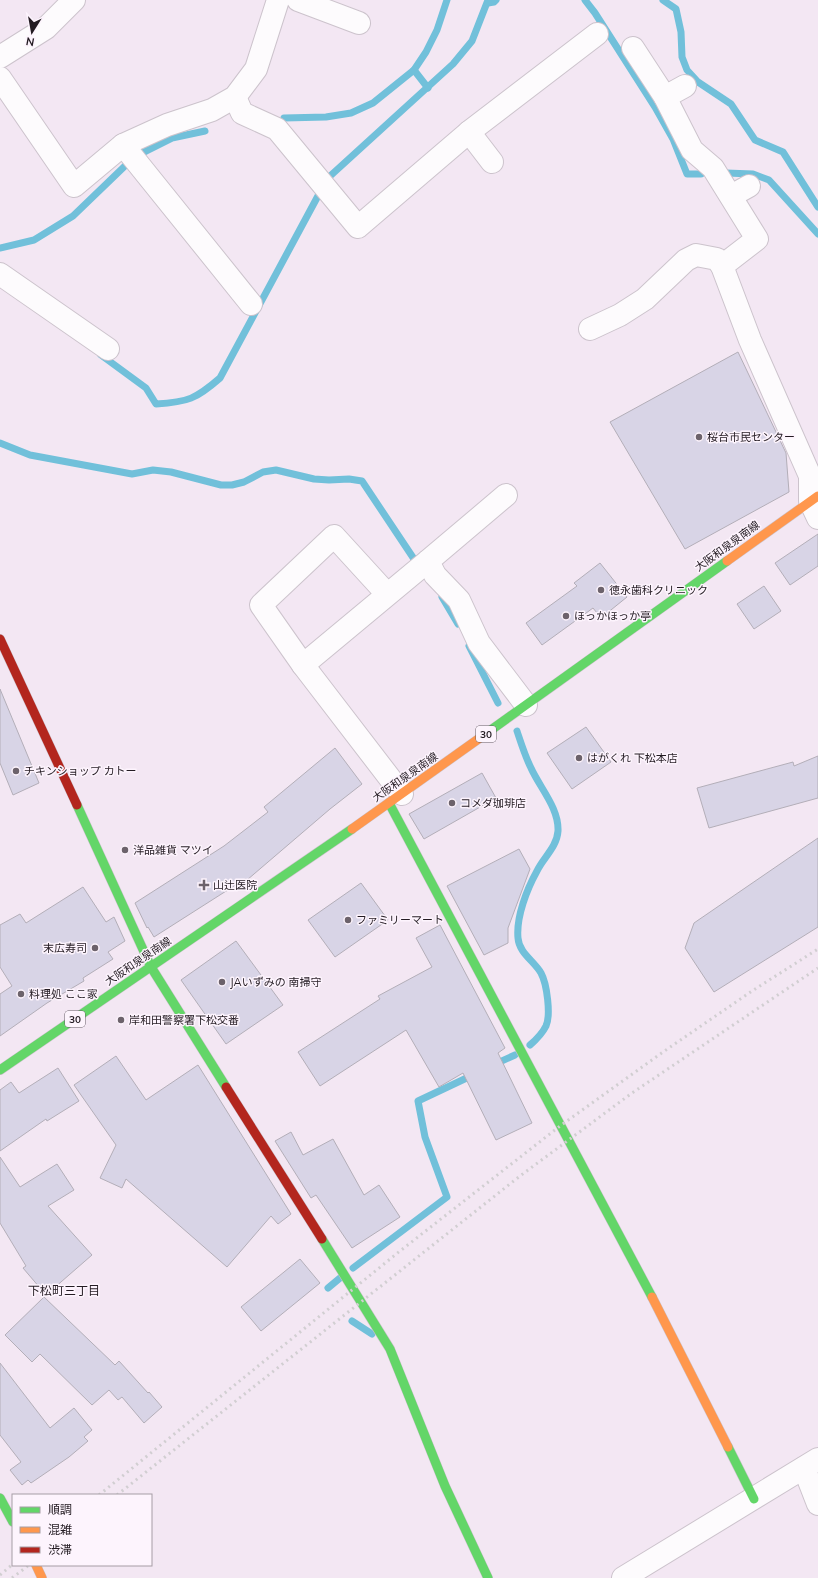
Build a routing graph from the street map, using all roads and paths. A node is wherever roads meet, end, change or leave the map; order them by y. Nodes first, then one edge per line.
1 (74, 0) edge
2 (278, 0) edge
3 (298, 0) edge
4 (359, 23) dead end
5 (597, 34) dead end
6 (633, 48) dead end
7 (0, 56) edge
8 (0, 78) edge
9 (685, 86) dead end
10 (235, 97) junction
11 (665, 97) junction
12 (469, 132) junction
13 (124, 145) junction
14 (492, 162) dead end
15 (722, 266) junction
16 (0, 274) edge
17 (251, 304) dead end
18 (590, 329) dead end
19 (108, 349) dead end
20 (506, 495) dead end
21 (815, 505) edge
22 (428, 561) junction
23 (387, 594) junction
24 (0, 639) edge
25 (302, 665) junction
26 (526, 705) junction
27 (396, 799) junction
28 (151, 967) junction
29 (0, 1070) edge
30 (811, 1463) edge
31 (0, 1498) edge
32 (754, 1499) junction
33 (818, 1504) edge
34 (12, 1520) edge
35 (36, 1566) edge
36 (42, 1578) edge
37 (488, 1578) edge
38 (624, 1578) edge

1 - 7 street
2 - 10 street
3 - 4 street
5 - 12 street
6 - 11 street
8 - 13 street
9 - 11 street
10 - 12 street
10 - 13 street
11 - 15 street
12 - 14 street
13 - 17 street
15 - 18 street
15 - 21 street
16 - 19 street
20 - 22 street
21 - 26 street, 大阪和泉泉南線 / 30
22 - 23 street
22 - 26 street
23 - 25 street
23 - 25 street
24 - 28 street
25 - 27 street
26 - 27 street, 大阪和泉泉南線 / 30
27 - 28 street, 大阪和泉泉南線 / 30
27 - 32 street
28 - 29 street, 大阪和泉泉南線 / 30
28 - 37 street
30 - 32 street
30 - 33 street
31 - 34 street
32 - 38 street
35 - 36 street

